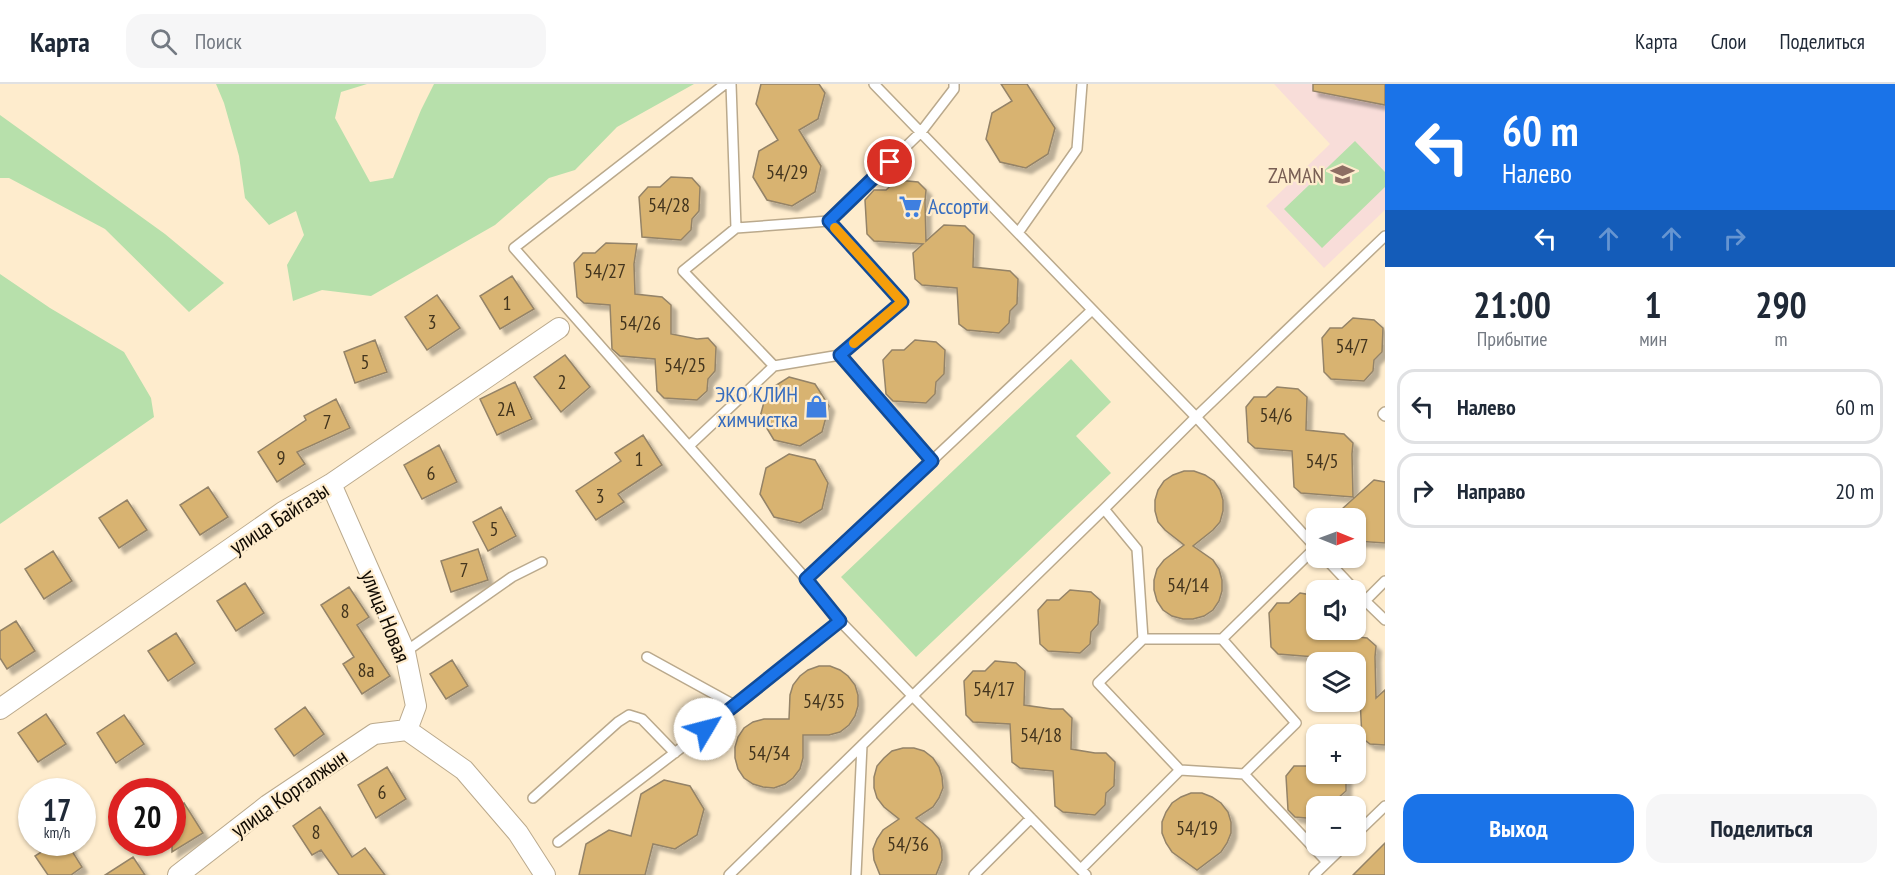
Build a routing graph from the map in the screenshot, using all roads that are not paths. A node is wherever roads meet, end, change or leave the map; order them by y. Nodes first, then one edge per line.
1 (725, 84) edge
2 (731, 84) edge
3 (874, 84) edge
4 (954, 84) edge
5 (1082, 84) edge
6 (921, 132) junction
7 (829, 221) junction
8 (736, 228) junction
9 (1018, 233) junction
10 (1385, 236) edge
11 (1092, 310) junction
12 (559, 328) dead end
13 (840, 355) junction
14 (774, 366) junction
15 (1196, 417) junction
16 (689, 446) junction
17 (932, 461) junction
18 (330, 484) junction
19 (1104, 509) junction
20 (1306, 537) edge
21 (1306, 558) edge
22 (542, 562) dead end
23 (1334, 568) edge
24 (806, 579) junction
25 (1346, 580) edge
26 (1385, 581) edge
27 (1366, 600) edge
28 (1366, 602) edge
29 (1385, 620) edge
30 (840, 621) junction
31 (1143, 639) junction
32 (1222, 639) junction
33 (405, 652) junction
34 (647, 657) dead end
35 (912, 696) junction
36 (736, 706) junction
37 (0, 710) edge
38 (407, 729) junction
39 (862, 746) junction
40 (675, 753) junction
41 (1180, 770) junction
42 (1244, 774) junction
43 (533, 798) dead end
44 (1385, 806) edge
45 (1031, 818) junction
46 (1366, 824) edge
47 (558, 842) dead end
48 (1333, 856) edge
49 (1327, 862) junction
50 (1083, 872) edge
51 (178, 875) edge
52 (545, 875) edge
53 (729, 875) edge
54 (856, 875) edge
55 (974, 875) edge
56 (1314, 875) edge

1 - 16 lane
2 - 8 lane
3 - 6 lane
4 - 6 lane
5 - 9 lane
6 - 7 lane
6 - 9 lane
7 - 8 lane
7 - 13 lane
8 - 14 lane
9 - 11 lane
10 - 15 lane
11 - 15 lane
11 - 17 lane
12 - 18 street, улица Байгазы
13 - 14 lane
13 - 17 lane
14 - 16 lane
15 - 19 lane
15 - 20 lane
16 - 24 lane
17 - 24 lane
18 - 33 street, улица Новая
18 - 37 street, улица Байгазы
19 - 31 lane
19 - 35 lane
21 - 32 lane
22 - 33 lane
23 - 25 lane
24 - 30 lane
26 - 27 lane
28 - 29 lane
30 - 35 lane
30 - 36 lane
31 - 32 lane
31 - 41 lane
32 - 42 lane
33 - 38 street, улица Новая
34 - 36 lane
35 - 39 lane
35 - 45 lane
36 - 40 lane
38 - 51 street, улица Коргалжын
38 - 52 street
39 - 53 lane
39 - 54 lane
40 - 43 lane
40 - 47 lane
41 - 42 lane
41 - 50 lane
42 - 49 lane
44 - 46 lane
45 - 50 lane
45 - 55 lane
48 - 49 lane
49 - 56 lane

